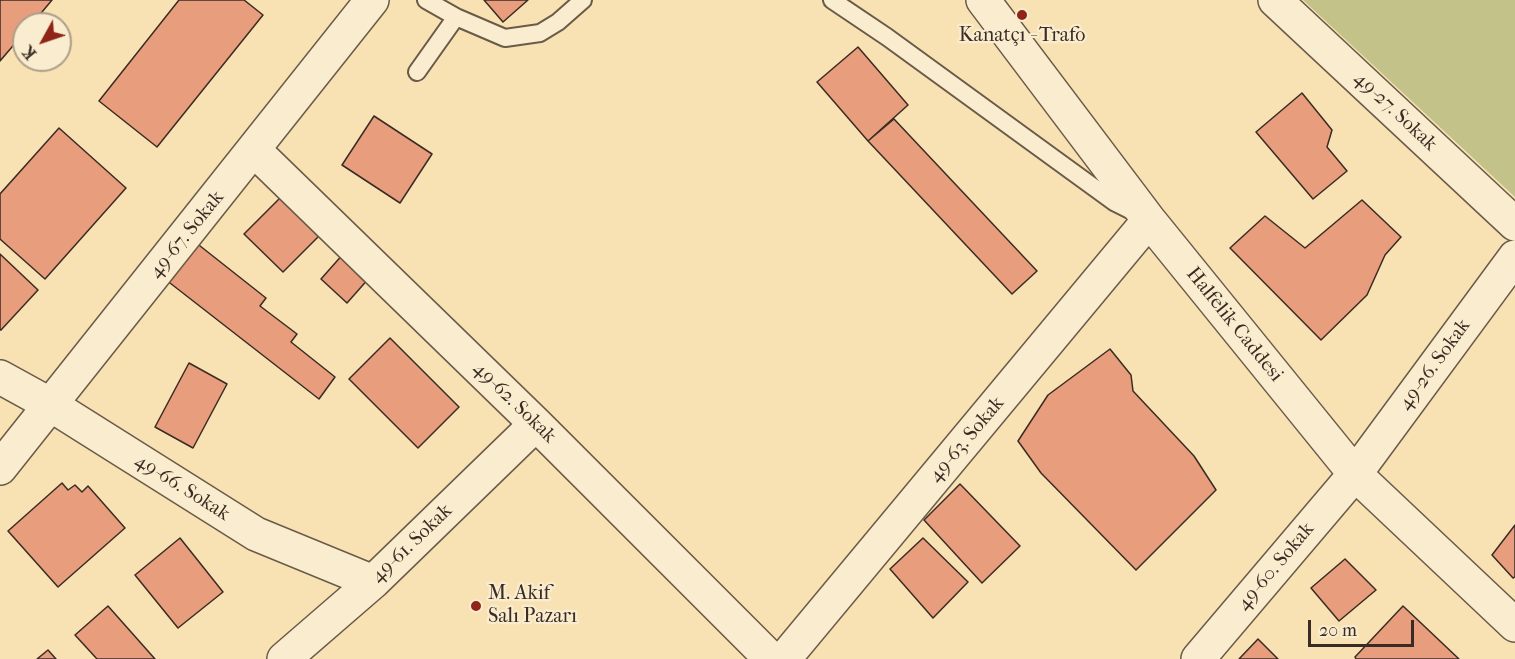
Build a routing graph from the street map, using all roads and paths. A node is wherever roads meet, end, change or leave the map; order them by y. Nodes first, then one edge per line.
1 (372, 0) edge
2 (426, 0) edge
3 (583, 0) edge
4 (832, 0) edge
5 (1275, 0) edge
6 (986, 2) edge
7 (456, 17) junction
8 (417, 72) dead end
9 (254, 150) junction
10 (1149, 220) junction
11 (1515, 224) edge
12 (1515, 257) edge
13 (0, 377) edge
14 (51, 405) junction
15 (536, 424) junction
16 (0, 468) edge
17 (1355, 474) junction
18 (373, 582) junction
19 (1515, 625) edge
20 (284, 659) edge
21 (771, 659) edge
22 (784, 659) edge
23 (1198, 659) edge

1 - 9 street, 49-67. Sokak
2 - 7 lane
3 - 7 lane
4 - 10 lane
5 - 11 street, 49-27. Sokak
6 - 10 street, Halfelik Caddesi
7 - 8 lane
9 - 14 street, 49-67. Sokak
9 - 15 street, 49-62. Sokak
10 - 17 street, Halfelik Caddesi
10 - 22 street, 49-63. Sokak
12 - 17 street, 49-26. Sokak
13 - 14 street, 49-66. Sokak
14 - 16 street, 49-67. Sokak
14 - 18 street, 49-66. Sokak
15 - 18 street, 49-61. Sokak
15 - 21 street, 49-62. Sokak
17 - 19 street, Halfelik Caddesi
17 - 23 street, 49-60. Sokak
18 - 20 street, 49-61. Sokak

